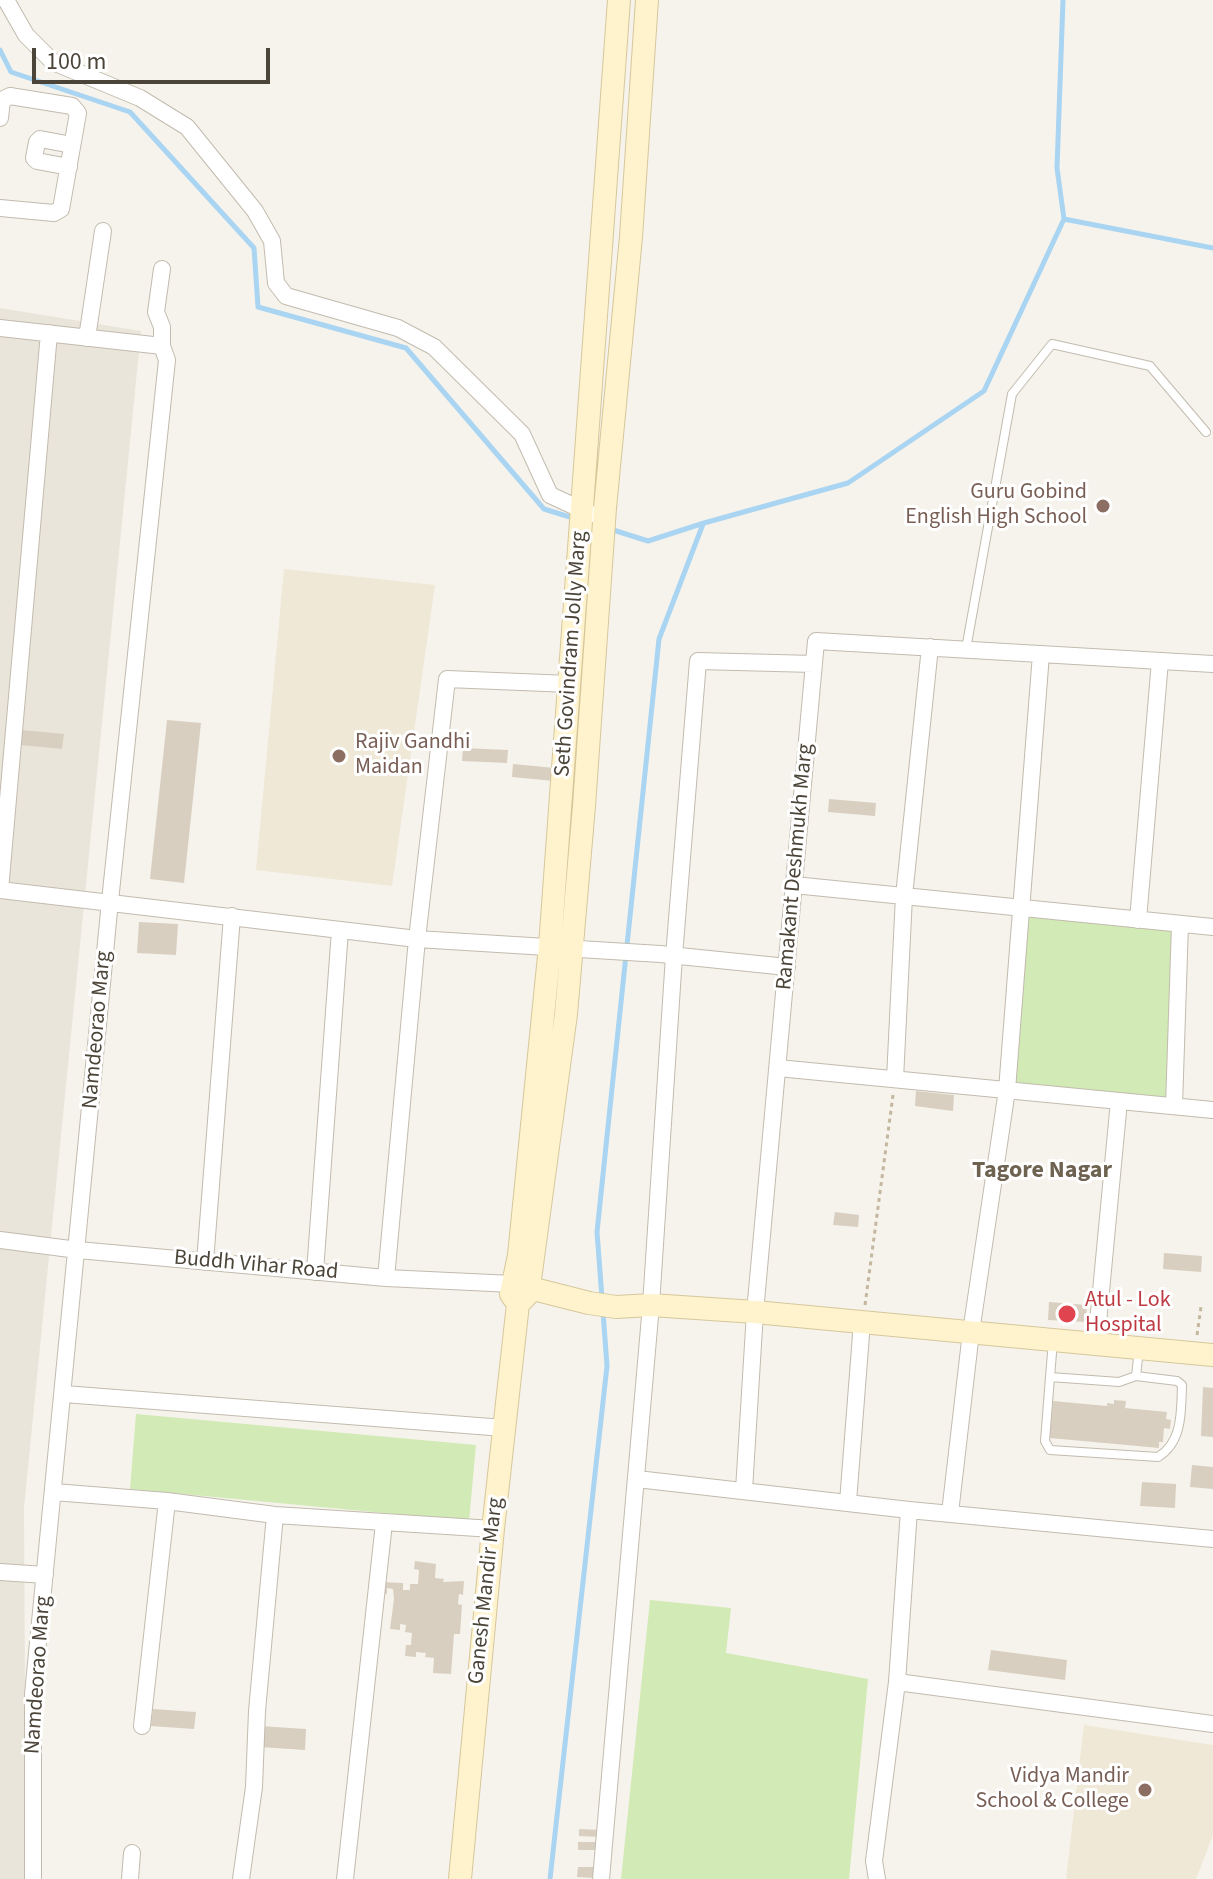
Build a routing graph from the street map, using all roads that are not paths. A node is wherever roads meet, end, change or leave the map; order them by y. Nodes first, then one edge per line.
1 (6, 0) edge
2 (619, 0) edge
3 (647, 0) edge
4 (0, 118) edge
5 (72, 145) junction
6 (69, 167) junction
7 (0, 208) edge
8 (103, 231) dead end
9 (162, 269) dead end
10 (0, 328) edge
11 (49, 333) junction
12 (87, 338) junction
13 (162, 346) junction
14 (1206, 432) dead end
15 (593, 516) junction
16 (590, 554) junction
17 (930, 647) junction
18 (966, 650) junction
19 (1041, 654) junction
20 (1160, 661) junction
21 (814, 664) junction
22 (1213, 664) edge
23 (570, 684) junction
24 (794, 885) junction
25 (0, 890) edge
26 (904, 896) junction
27 (110, 901) junction
28 (1020, 908) junction
29 (232, 916) junction
30 (1138, 920) junction
31 (1180, 924) junction
32 (1213, 927) edge
33 (340, 930) junction
34 (417, 939) junction
35 (561, 947) junction
36 (667, 955) junction
37 (787, 967) junction
38 (778, 1068) junction
39 (895, 1079) junction
40 (1007, 1090) junction
41 (1119, 1101) junction
42 (1174, 1106) junction
43 (1213, 1110) edge
44 (0, 1240) edge
45 (78, 1250) junction
46 (205, 1262) junction
47 (315, 1272) junction
48 (386, 1278) junction
49 (520, 1291) junction
50 (651, 1305) junction
51 (755, 1312) junction
52 (862, 1322) junction
53 (971, 1332) junction
54 (1053, 1340) junction
55 (1096, 1344) junction
56 (1139, 1348) junction
57 (1204, 1354) edge
58 (1136, 1376) junction
59 (1050, 1377) junction
60 (64, 1394) junction
61 (504, 1428) junction
62 (637, 1479) junction
63 (744, 1490) junction
64 (54, 1492) junction
65 (167, 1501) junction
66 (848, 1502) junction
67 (909, 1510) junction
68 (950, 1513) junction
69 (275, 1515) junction
70 (384, 1523) junction
71 (493, 1529) junction
72 (1213, 1539) edge
73 (0, 1572) edge
74 (45, 1575) junction
75 (897, 1682) junction
76 (1213, 1724) edge
77 (142, 1726) dead end
78 (132, 1853) dead end
79 (33, 1879) edge
80 (130, 1879) edge
81 (241, 1879) edge
82 (345, 1879) edge
83 (460, 1879) edge
84 (601, 1879) edge
85 (877, 1879) edge

1 - 15 street
2 - 15 street, Seth Govindram Jolly Marg
3 - 15 street
4 - 5 street
5 - 6 street
5 - 6 street
6 - 7 street
8 - 12 street
9 - 13 street, Namdeorao Marg
10 - 11 street
11 - 12 street
11 - 25 street
12 - 13 street
13 - 27 street, Namdeorao Marg
14 - 18 lane
15 - 16 street, Seth Govindram Jolly Marg
16 - 23 street, Seth Govindram Jolly Marg
16 - 35 street
17 - 18 street
17 - 21 street
17 - 26 street
18 - 19 street
19 - 20 street
19 - 28 street
20 - 22 street
20 - 30 street
21 - 24 street, Ramakant Deshmukh Marg
21 - 36 street
23 - 34 street
23 - 35 street, Seth Govindram Jolly Marg
24 - 26 street
24 - 37 street, Ramakant Deshmukh Marg
25 - 27 street
26 - 28 street
26 - 39 street
27 - 29 street
27 - 45 street, Namdeorao Marg
28 - 30 street
28 - 40 street
29 - 33 street
29 - 46 street
30 - 31 street
31 - 32 street
31 - 42 street
33 - 34 street
33 - 47 street
34 - 35 street
34 - 48 street
35 - 36 street
35 - 49 street, Seth Govindram Jolly Marg
36 - 37 street
36 - 50 street
37 - 38 street, Ramakant Deshmukh Marg
38 - 39 street
38 - 51 street, Ramakant Deshmukh Marg
39 - 40 street
40 - 41 street
40 - 53 street
41 - 42 street
41 - 55 street
42 - 43 street
44 - 45 street, Buddh Vihar Road
45 - 46 street, Buddh Vihar Road
45 - 60 street, Namdeorao Marg
46 - 47 street, Buddh Vihar Road
47 - 48 street, Buddh Vihar Road
48 - 49 street, Buddh Vihar Road
49 - 50 street
49 - 61 street, Ganesh Mandir Marg
50 - 51 street
50 - 62 street
51 - 52 street
51 - 63 street, Ramakant Deshmukh Marg
52 - 53 street
52 - 66 street
53 - 54 street
53 - 68 street
54 - 55 street
54 - 59 lane
55 - 56 street
56 - 57 street
56 - 58 lane
58 - 59 lane
58 - 59 lane
60 - 61 street
60 - 64 street, Namdeorao Marg
61 - 71 street, Ganesh Mandir Marg
62 - 63 street
62 - 84 street
63 - 66 street
64 - 65 street
64 - 74 street, Namdeorao Marg
65 - 69 street
65 - 77 street
66 - 67 street
67 - 68 street
67 - 75 street
68 - 72 street
69 - 70 street
69 - 81 street
70 - 71 street
70 - 82 street
71 - 83 street, Ganesh Mandir Marg
73 - 74 street
74 - 79 street, Namdeorao Marg
75 - 76 street
75 - 85 street
78 - 80 street

